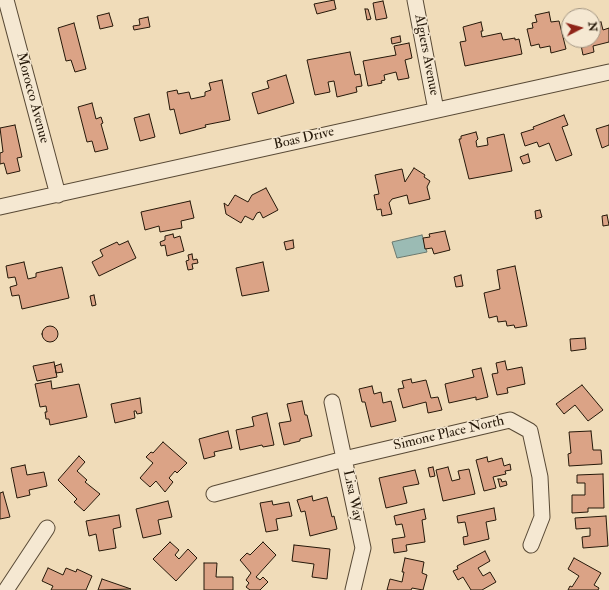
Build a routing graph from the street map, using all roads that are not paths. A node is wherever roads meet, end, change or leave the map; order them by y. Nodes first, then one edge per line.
1 (6, 0) edge
2 (415, 0) edge
3 (609, 72) edge
4 (436, 110) junction
5 (58, 195) junction
6 (0, 207) edge
7 (332, 402) dead end
8 (344, 459) junction
9 (214, 494) dead end
10 (47, 528) dead end
11 (531, 546) dead end
12 (6, 590) edge
13 (353, 590) edge

1 - 5 street, Morocco Avenue
2 - 4 street, Algiers Avenue
3 - 4 street, Boas Drive
4 - 5 street, Boas Drive
5 - 6 street, Boas Drive
7 - 8 street, Lisa Way
8 - 9 street
8 - 11 street, Simone Place North
8 - 13 street, Lisa Way
10 - 12 street

